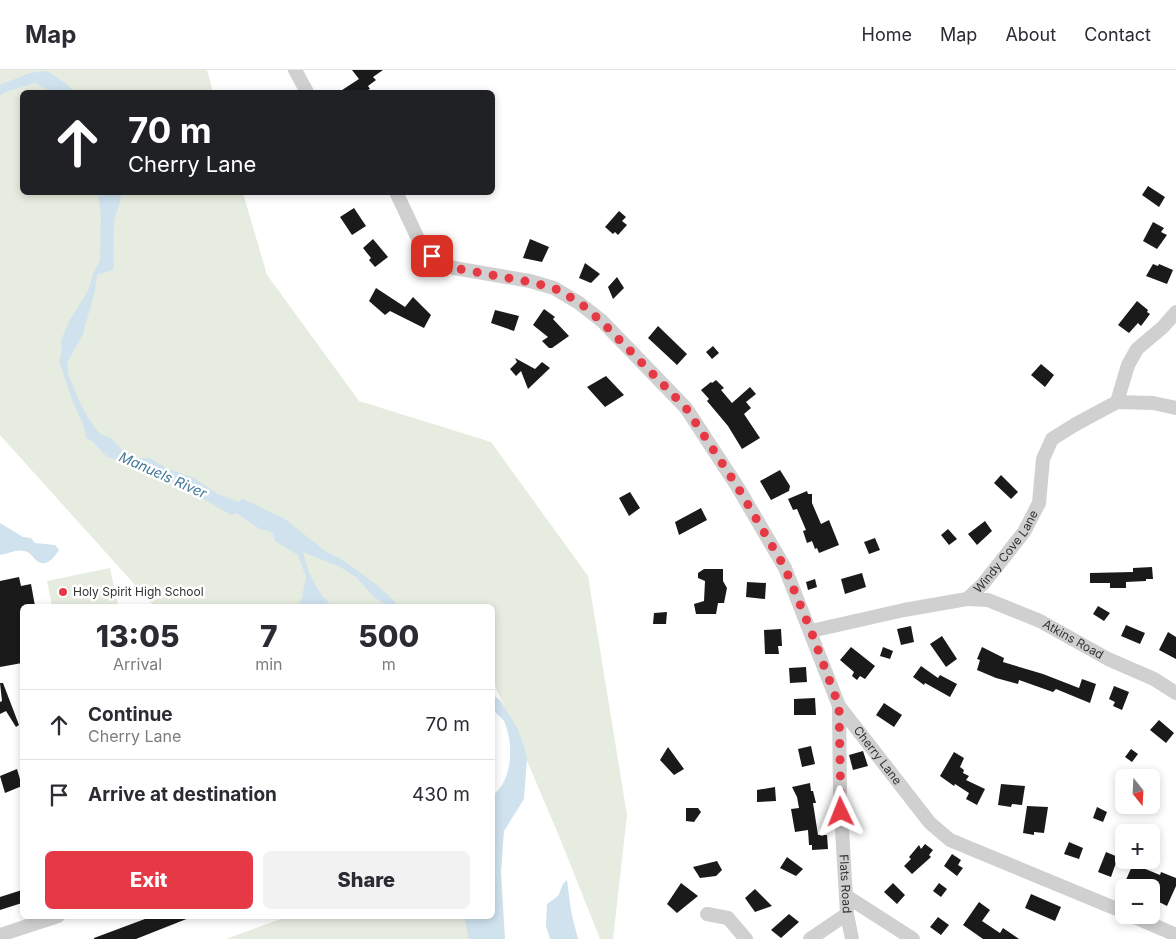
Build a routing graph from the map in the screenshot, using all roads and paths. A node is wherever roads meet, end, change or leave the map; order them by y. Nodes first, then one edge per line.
1 (295, 70) edge
2 (306, 90) edge
3 (397, 195) edge
4 (1176, 312) edge
5 (1117, 402) junction
6 (1176, 408) edge
7 (967, 599) junction
8 (811, 631) junction
9 (1176, 693) edge
10 (839, 706) junction
11 (846, 896) junction
12 (1115, 908) edge
13 (707, 914) dead end
14 (846, 914) junction
15 (49, 919) edge
16 (1151, 924) edge
17 (1176, 935) edge
18 (0, 936) edge
19 (746, 939) edge
20 (810, 939) edge
21 (852, 939) edge
22 (912, 939) edge

1 - 2 street
3 - 8 street, Cherry Lane
4 - 5 street
5 - 6 street
5 - 7 street, Windy Cove Lane
7 - 8 street, Windy Cove Lane
7 - 9 street, Atkins Road
8 - 10 street, Cherry Lane
10 - 11 street, Flats Road
10 - 12 street, Cherry Lane
11 - 14 street, Flats Road
11 - 22 street
13 - 19 street
14 - 20 street
14 - 21 street, Flats Road
15 - 18 street
16 - 17 street

